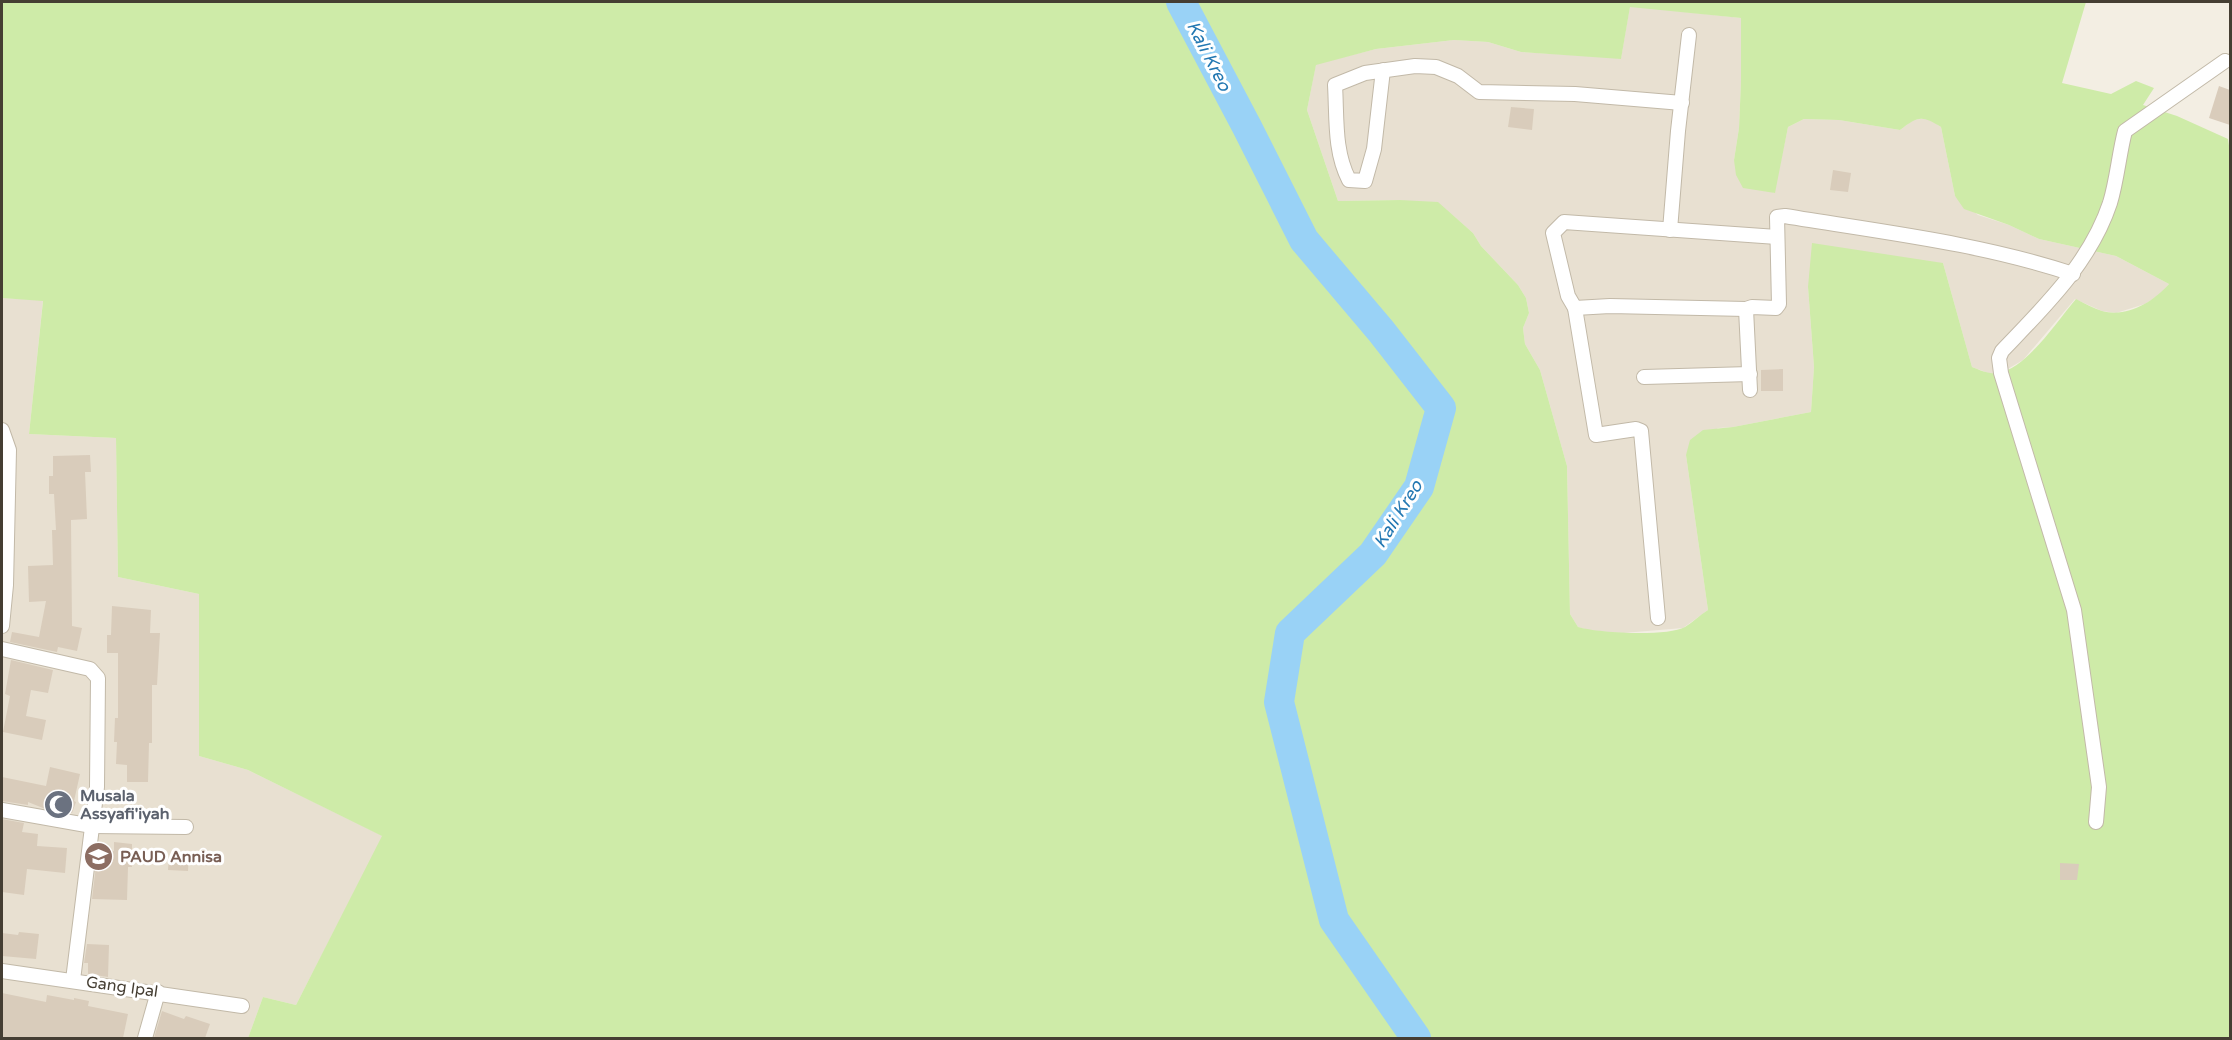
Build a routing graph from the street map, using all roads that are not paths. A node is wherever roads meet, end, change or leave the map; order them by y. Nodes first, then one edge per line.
1 (1689, 35) dead end
2 (2229, 60) edge
3 (1383, 70) junction
4 (1682, 103) junction
5 (1670, 230) junction
6 (1777, 237) junction
7 (2073, 274) junction
8 (1575, 308) junction
9 (1746, 309) junction
10 (1750, 374) junction
11 (1644, 377) dead end
12 (1750, 390) dead end
13 (2, 430) edge
14 (1658, 618) dead end
15 (2, 626) edge
16 (2, 649) edge
17 (2, 810) edge
18 (2096, 822) dead end
19 (92, 826) junction
20 (186, 828) dead end
21 (2, 971) edge
22 (74, 980) junction
23 (158, 992) junction
24 (242, 1006) dead end
25 (145, 1038) edge

1 - 4 street
2 - 7 street
3 - 3 street
3 - 4 street
4 - 5 street
5 - 6 street
5 - 8 street
6 - 7 street
6 - 9 street
7 - 18 street
8 - 9 street
8 - 14 street
9 - 10 street
10 - 11 street
10 - 12 street
13 - 15 street
16 - 19 street
17 - 19 street
19 - 20 street
19 - 22 street
21 - 22 street, Gang Ipal
22 - 23 street, Gang Ipal
23 - 24 street, Gang Ipal
23 - 25 street

